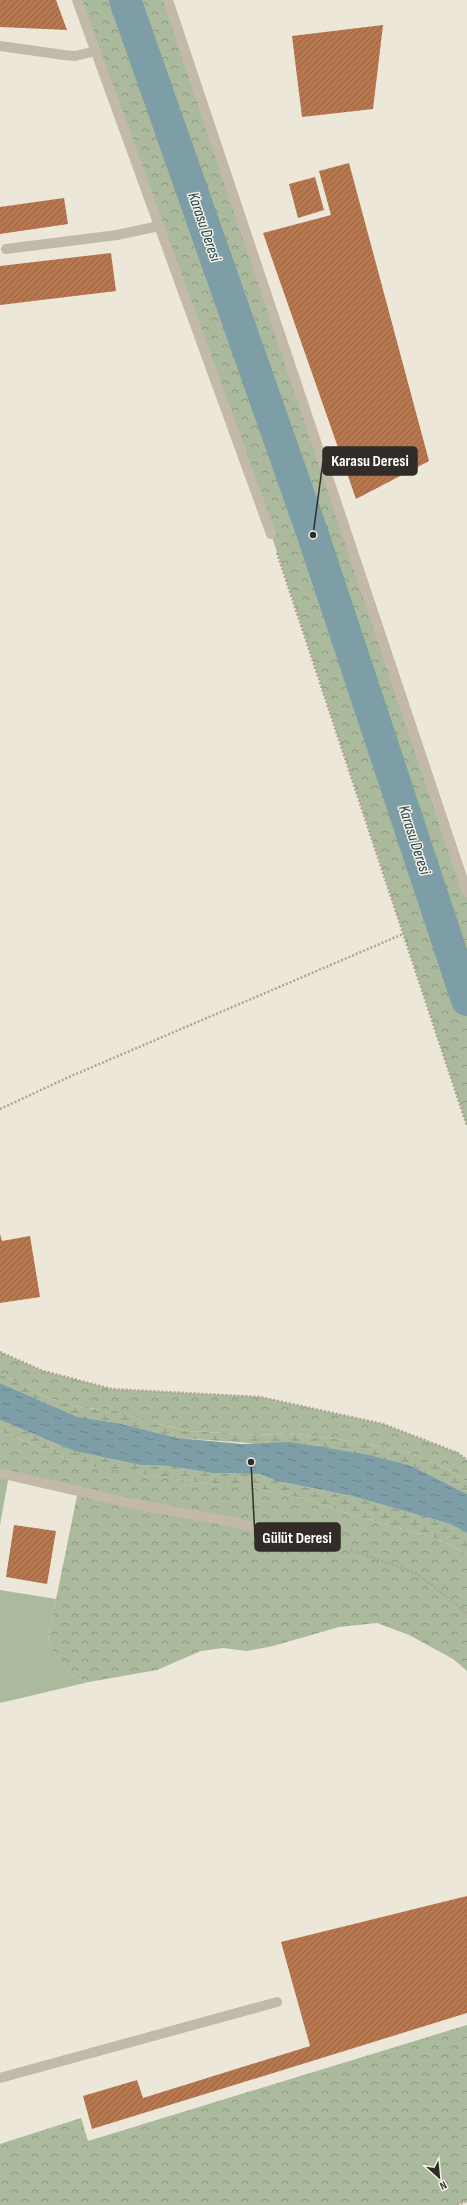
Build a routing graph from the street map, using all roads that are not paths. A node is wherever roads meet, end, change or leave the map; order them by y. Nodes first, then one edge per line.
1 (77, 0) edge
2 (168, 0) edge
3 (0, 46) edge
4 (96, 51) junction
5 (160, 226) junction
6 (6, 249) dead end
7 (271, 534) road end
8 (467, 892) edge
9 (0, 1473) edge
10 (331, 1542) road end
11 (277, 2002) dead end
12 (0, 2078) edge

1 - 4 street
2 - 8 street
3 - 4 street
4 - 5 street
5 - 6 street
5 - 7 street
9 - 10 street
11 - 12 street

